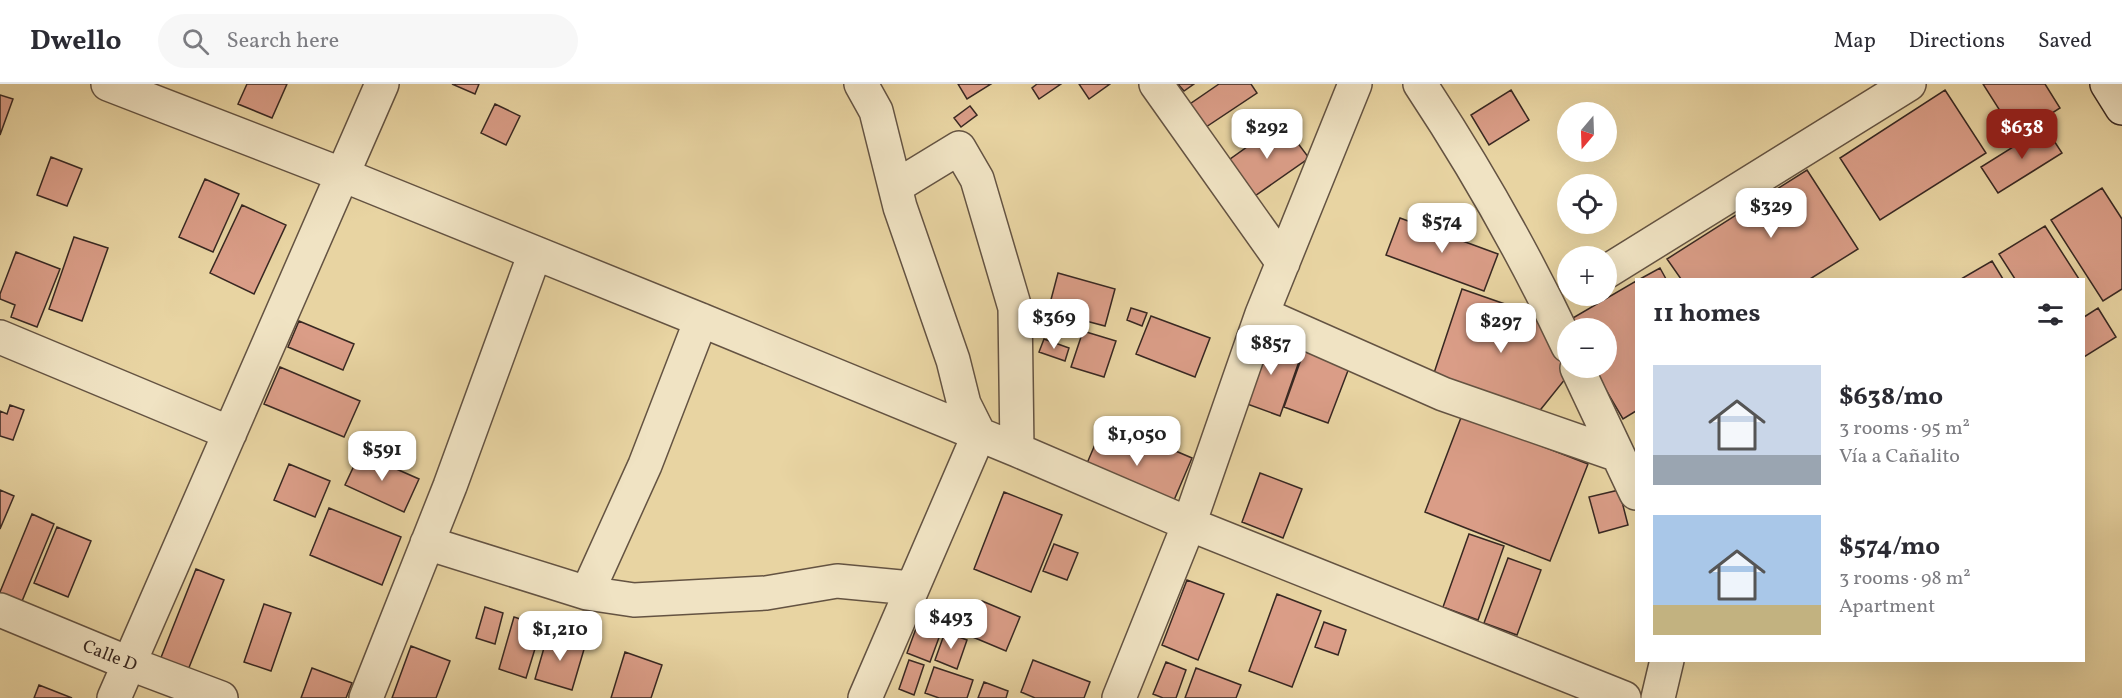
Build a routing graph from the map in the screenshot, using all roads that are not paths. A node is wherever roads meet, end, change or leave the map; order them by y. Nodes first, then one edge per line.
1 (108, 84) edge
2 (382, 84) edge
3 (861, 84) edge
4 (1156, 84) edge
5 (1355, 84) edge
6 (1420, 84) edge
7 (1909, 84) edge
8 (2107, 84) edge
9 (2122, 108) edge
10 (343, 176) junction
11 (895, 187) junction
12 (535, 253) junction
13 (1283, 263) junction
14 (1617, 265) edge
15 (1557, 298) edge
16 (1262, 314) junction
17 (701, 320) junction
18 (0, 337) edge
19 (1582, 378) edge
20 (231, 433) junction
21 (979, 434) junction
22 (1017, 450) junction
23 (1618, 455) junction
24 (1635, 491) edge
25 (1189, 524) junction
26 (427, 543) junction
27 (911, 588) junction
28 (587, 593) junction
29 (0, 610) edge
30 (1667, 662) edge
31 (128, 663) junction
32 (114, 698) edge
33 (221, 698) edge
34 (366, 698) edge
35 (866, 698) edge
36 (1119, 698) edge
37 (1624, 698) edge
38 (1658, 698) edge

1 - 10 street
2 - 10 street
3 - 11 street
4 - 13 street
5 - 13 street
6 - 15 street
7 - 14 street
8 - 9 street
10 - 12 street
10 - 20 street
11 - 21 street
11 - 22 street
12 - 17 street
12 - 26 street
13 - 16 street
16 - 23 street
16 - 25 street
17 - 21 street
17 - 28 street
18 - 20 street
19 - 23 street
20 - 31 street
21 - 22 street
21 - 27 street
22 - 25 street
23 - 24 street
25 - 36 street
25 - 37 street
26 - 28 street
26 - 34 street
27 - 28 street
27 - 35 street
29 - 31 street, Calle D
30 - 38 street
31 - 32 street
31 - 33 street, Calle D

